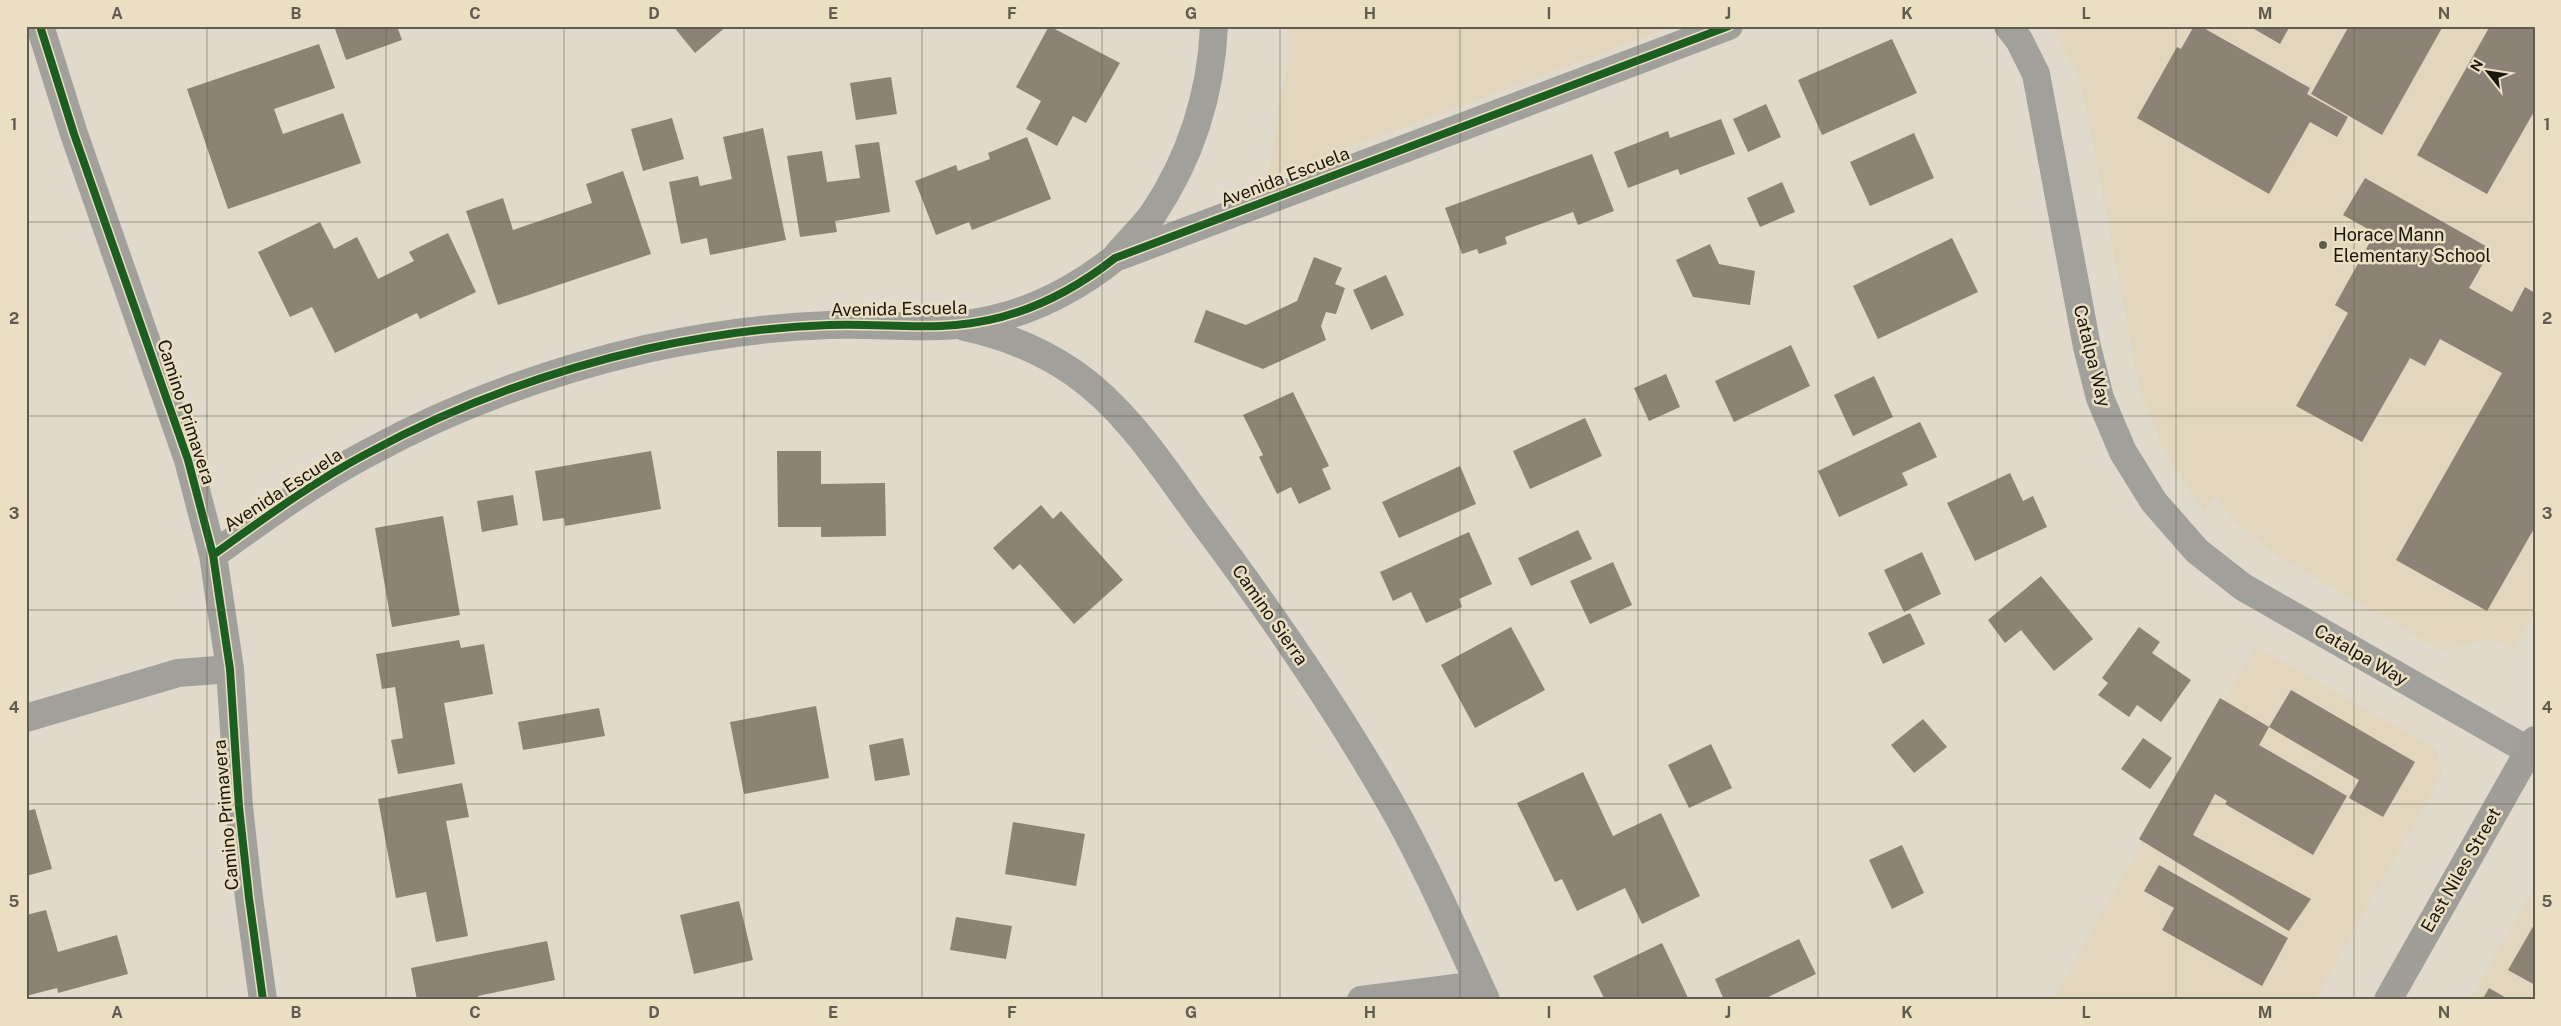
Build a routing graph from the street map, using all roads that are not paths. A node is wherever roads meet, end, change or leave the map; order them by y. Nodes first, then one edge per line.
1 (40, 26) edge
2 (1214, 26) edge
3 (1729, 26) edge
4 (2008, 26) edge
5 (1115, 258) junction
6 (955, 325) junction
7 (213, 555) junction
8 (230, 669) junction
9 (26, 718) edge
10 (2533, 748) edge
11 (1483, 992) edge
12 (263, 1000) edge
13 (1361, 1000) edge
14 (2388, 1000) edge

1 - 7 street, Camino Primavera
2 - 5 street
3 - 5 street, Avenida Escuela
4 - 10 street, Catalpa Way
5 - 6 street, Avenida Escuela
6 - 7 street, Avenida Escuela
6 - 11 street, Camino Sierra
7 - 8 street, Camino Primavera
8 - 9 street
8 - 12 street, Camino Primavera
10 - 14 main road, East Niles Street
11 - 13 street

